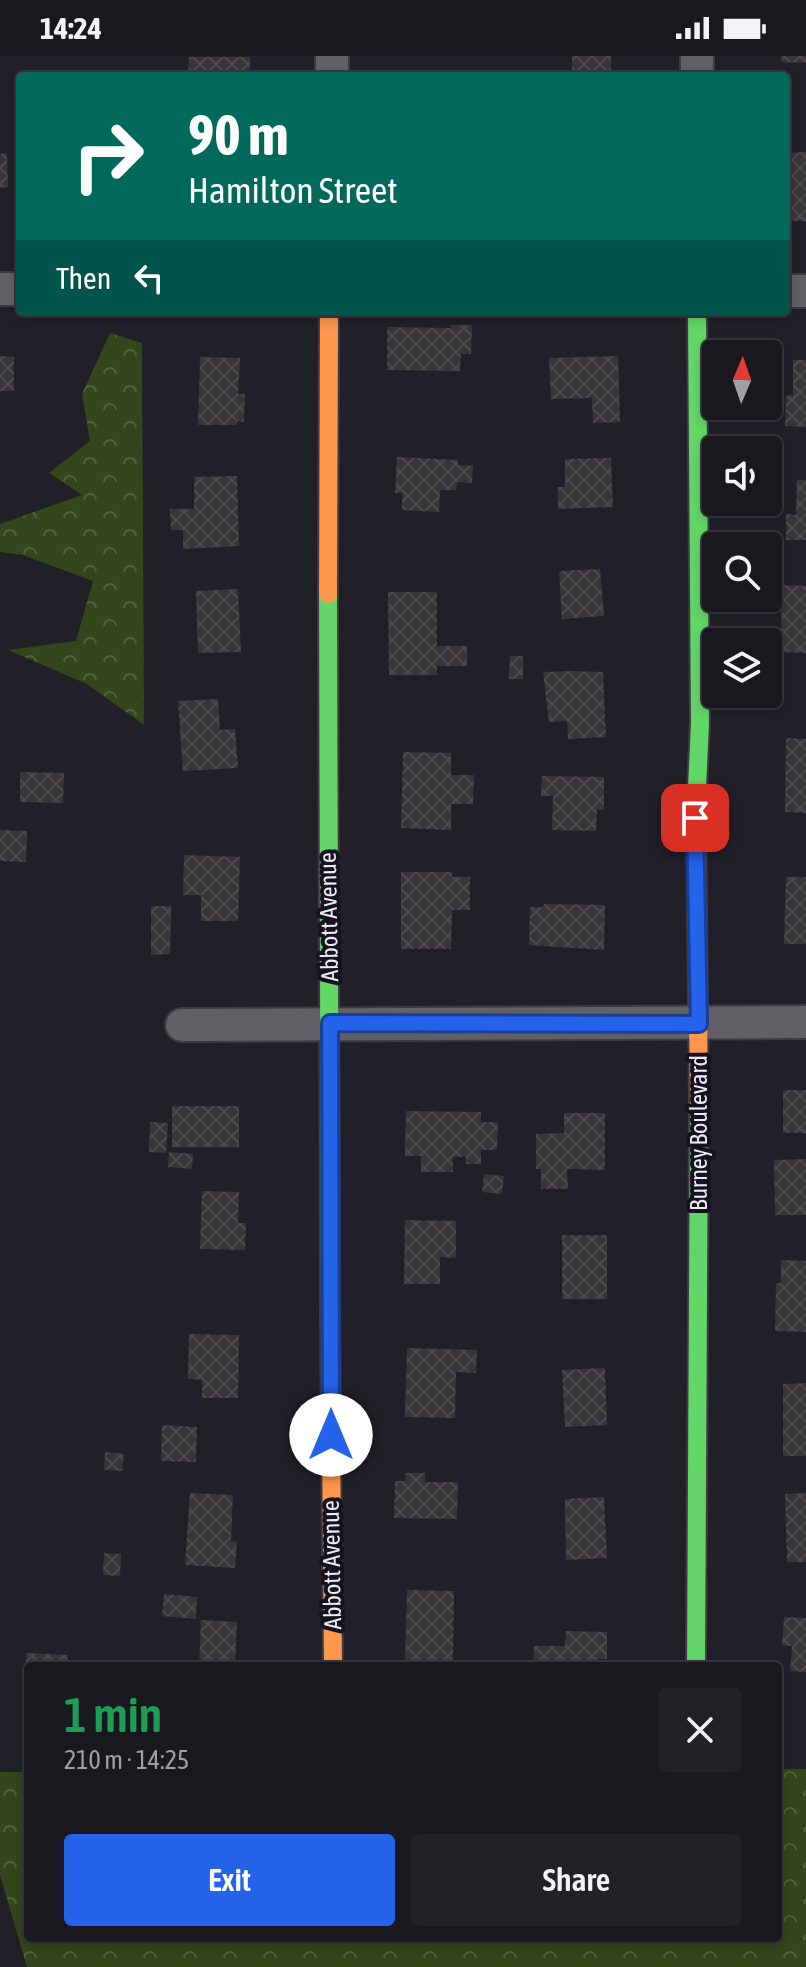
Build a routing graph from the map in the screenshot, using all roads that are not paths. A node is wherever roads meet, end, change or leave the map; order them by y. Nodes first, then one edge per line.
1 (329, 316) edge
2 (697, 316) edge
3 (806, 1022) edge
4 (330, 1023) junction
5 (699, 1024) junction
6 (182, 1025) dead end
7 (333, 1662) edge
8 (696, 1662) edge

1 - 4 street, Abbott Avenue
2 - 5 street, Burney Boulevard
3 - 5 street
4 - 5 street
4 - 6 street
4 - 7 street, Abbott Avenue
5 - 8 street, Burney Boulevard

